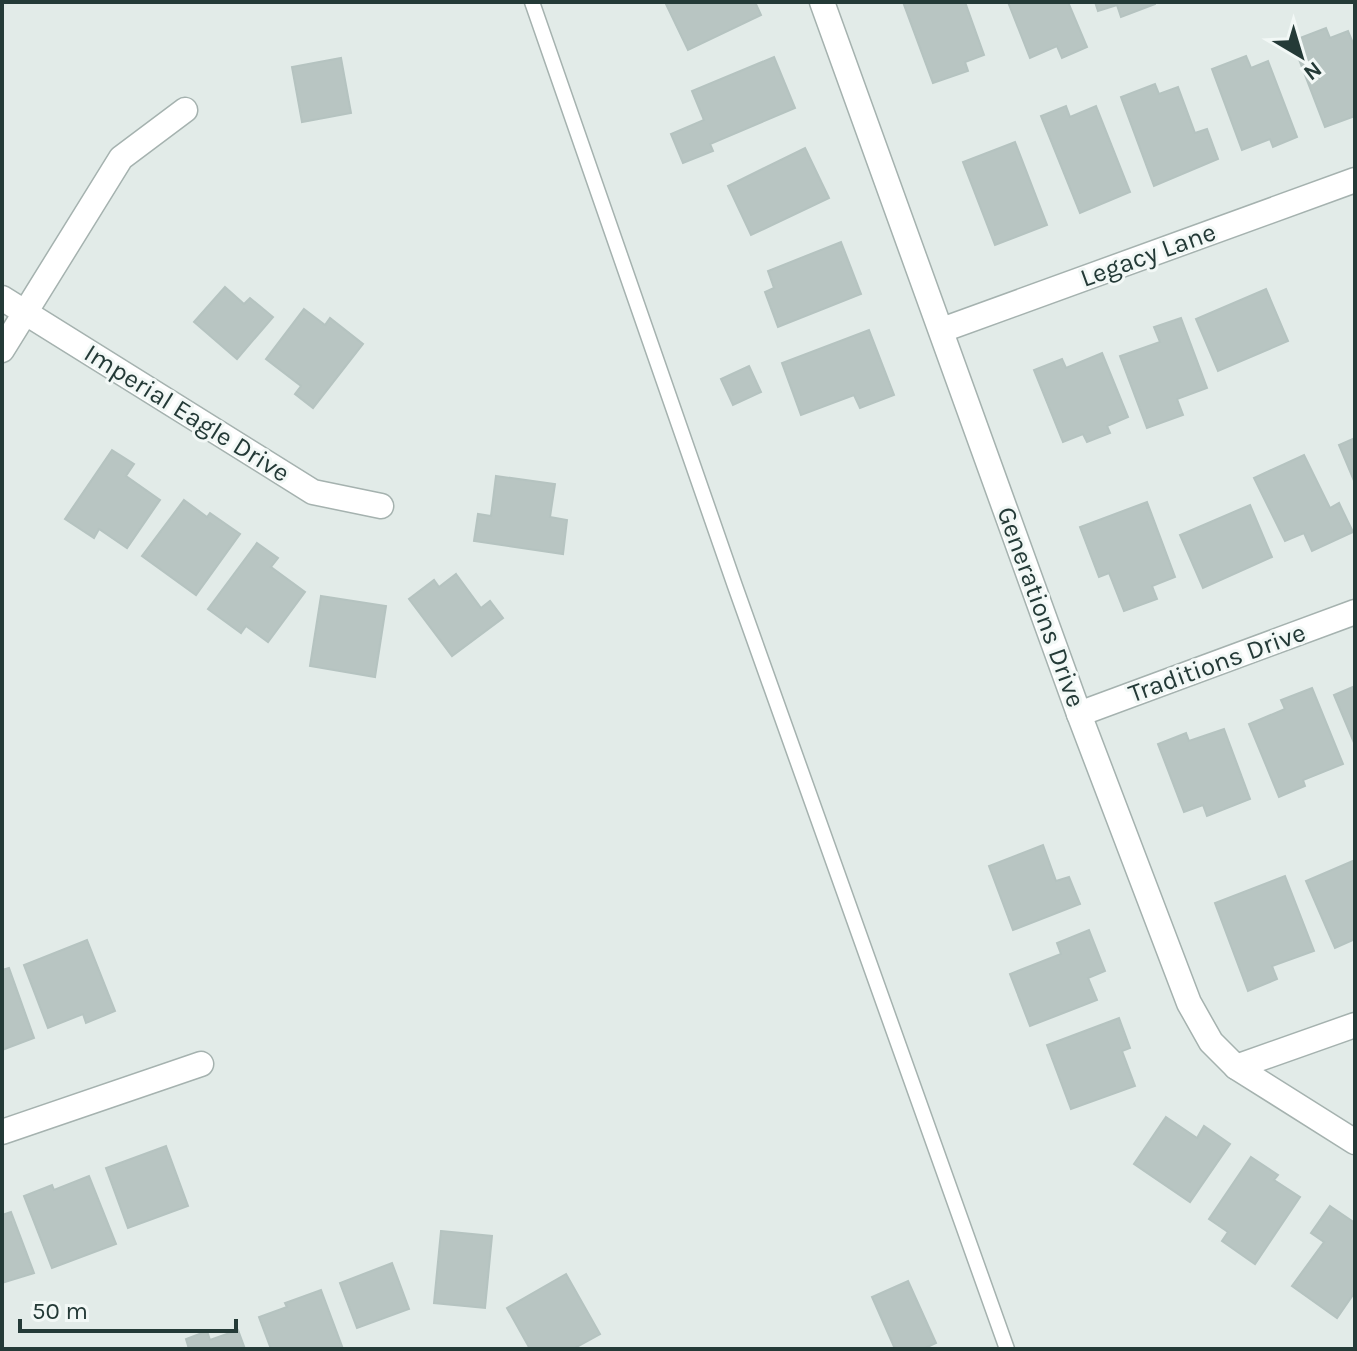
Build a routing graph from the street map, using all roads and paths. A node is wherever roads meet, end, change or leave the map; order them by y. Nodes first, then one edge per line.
1 (532, 2) edge
2 (822, 2) edge
3 (185, 110) dead end
4 (1355, 180) edge
5 (2, 298) edge
6 (25, 312) junction
7 (942, 330) junction
8 (2, 350) edge
9 (381, 506) dead end
10 (1355, 612) edge
11 (1079, 714) junction
12 (1355, 1025) edge
13 (201, 1064) dead end
14 (1236, 1067) junction
15 (2, 1132) edge
16 (1355, 1142) edge
17 (1007, 1349) edge

1 - 17 lane
2 - 7 street, Generations Drive
3 - 6 street
4 - 7 street, Legacy Lane
5 - 6 street, Imperial Eagle Drive
6 - 8 street
6 - 9 street, Imperial Eagle Drive
7 - 11 street, Generations Drive
10 - 11 street, Traditions Drive
11 - 14 street, Generations Drive
12 - 14 street
13 - 15 street
14 - 16 street, Generations Drive

